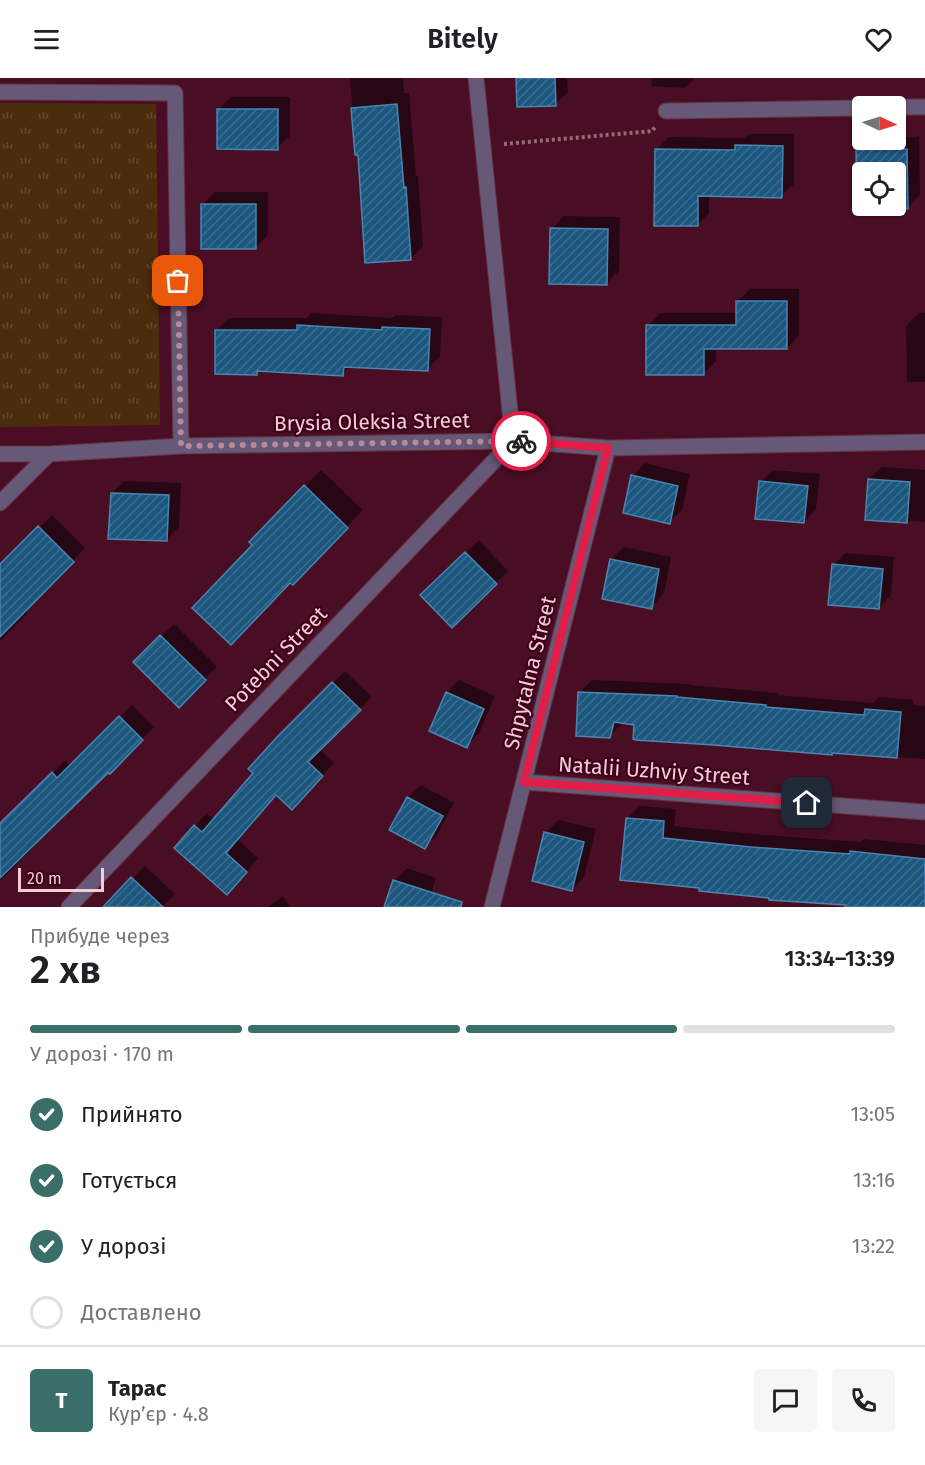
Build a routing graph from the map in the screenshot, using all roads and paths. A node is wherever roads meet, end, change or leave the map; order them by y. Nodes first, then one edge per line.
1 (476, 78) edge
2 (0, 92) edge
3 (906, 107) edge
4 (925, 107) edge
5 (852, 108) edge
6 (666, 111) joint
7 (483, 146) junction
8 (513, 441) junction
9 (925, 442) edge
10 (181, 446) junction
11 (608, 448) junction
12 (0, 454) edge
13 (49, 454) junction
14 (0, 503) edge
15 (524, 782) junction
16 (925, 812) edge
17 (69, 907) edge
18 (492, 907) edge

1 - 7 street
2 - 10 street
3 - 4 street
5 - 6 street
6 - 7 path
7 - 8 street
8 - 10 street, Brysia Oleksia Street
8 - 11 street, Brysia Oleksia Street
8 - 17 street, Potebni Street
9 - 11 street, Brysia Oleksia Street
10 - 13 street, Brysia Oleksia Street
11 - 15 street, Shpytalna Street
12 - 13 street, Brysia Oleksia Street
13 - 14 street
15 - 16 street, Natalii Uzhviy Street
15 - 18 street, Shpytalna Street

